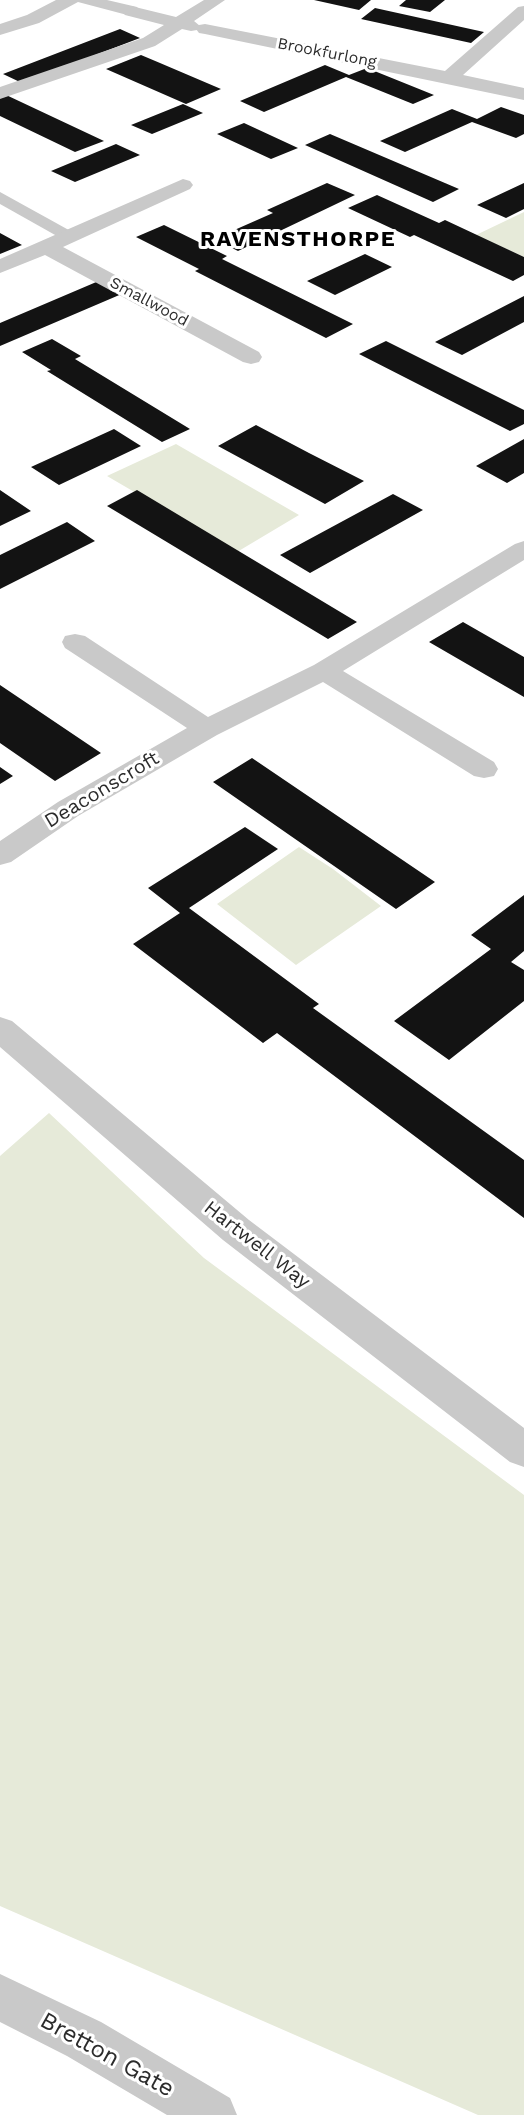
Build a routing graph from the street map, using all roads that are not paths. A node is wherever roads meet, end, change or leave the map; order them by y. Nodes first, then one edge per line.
1 (70, 0) edge
2 (85, 0) edge
3 (216, 0) edge
4 (524, 11) edge
5 (181, 24) junction
6 (0, 30) edge
7 (449, 77) junction
8 (0, 93) edge
9 (524, 94) edge
10 (183, 185) dead end
11 (0, 197) edge
12 (70, 237) junction
13 (47, 247) junction
14 (0, 267) edge
15 (251, 357) dead end
16 (524, 549) edge
17 (75, 642) dead end
18 (324, 672) junction
19 (207, 729) junction
20 (484, 770) dead end
21 (0, 855) edge
22 (0, 1029) edge
23 (524, 1450) edge
24 (0, 1997) edge
25 (213, 2115) edge

1 - 6 street
2 - 5 street, Brookfurlong
3 - 5 street
4 - 7 street
5 - 7 street, Brookfurlong
5 - 8 street
7 - 9 street, Brookfurlong
10 - 12 street
11 - 12 lane
12 - 13 street
13 - 14 street
13 - 15 street, Smallwood
16 - 18 street, Deaconscroft
17 - 19 street
18 - 19 street, Deaconscroft
18 - 20 street
19 - 21 street, Deaconscroft
22 - 23 street, Hartwell Way
24 - 25 street, Bretton Gate

